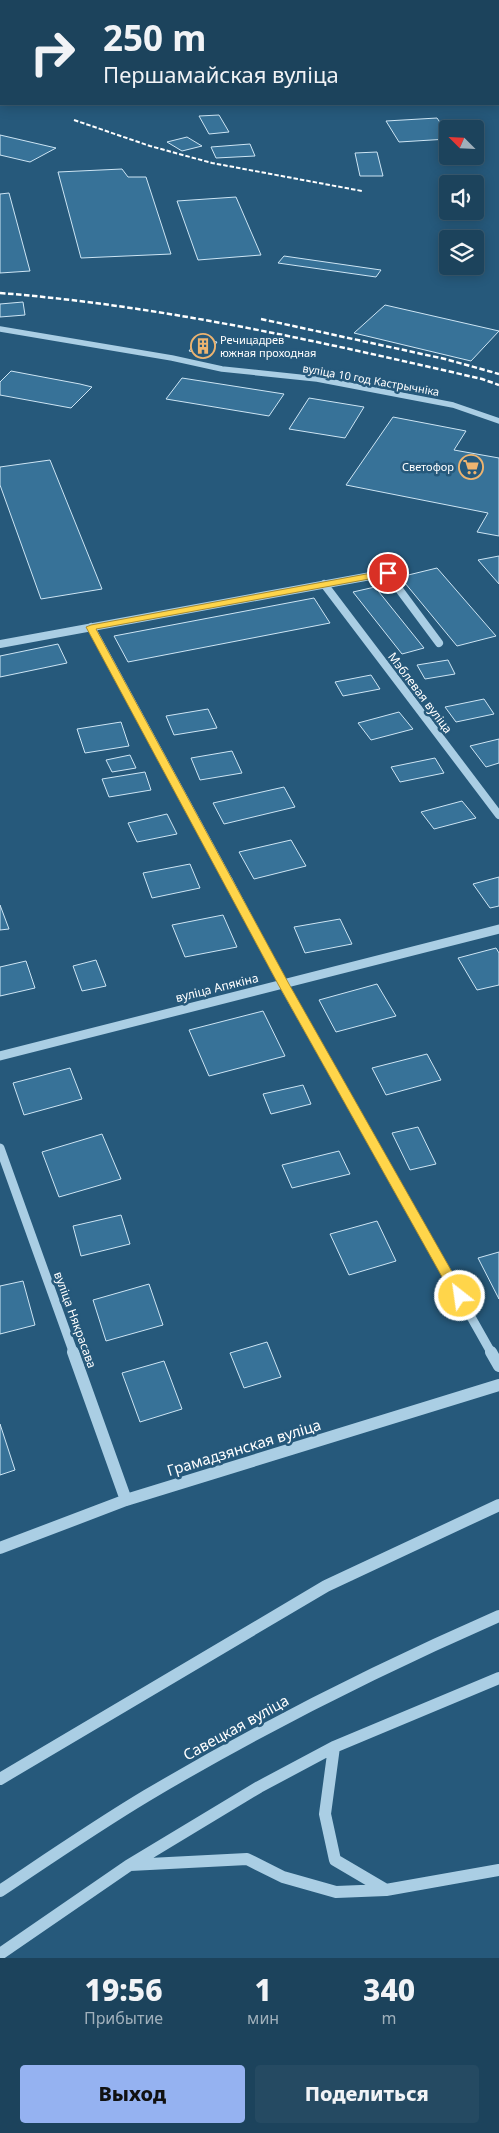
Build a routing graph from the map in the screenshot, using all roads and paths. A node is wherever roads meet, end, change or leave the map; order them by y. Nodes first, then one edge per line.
1 (0, 329) edge
2 (499, 421) edge
3 (324, 584) junction
4 (91, 627) junction
5 (439, 643) dead end
6 (0, 644) edge
7 (499, 815) edge
8 (499, 929) edge
9 (283, 984) junction
10 (0, 1056) edge
11 (0, 1148) edge
12 (499, 1366) edge
13 (499, 1385) edge
14 (126, 1500) junction
15 (499, 1505) edge
16 (0, 1548) edge
17 (499, 1616) edge
18 (499, 1678) edge
19 (334, 1747) junction
20 (0, 1779) edge
21 (128, 1866) junction
22 (499, 1870) edge
23 (386, 1890) junction
24 (0, 1891) edge
25 (0, 1954) edge

1 - 2 street, вуліца 10 год Кастрычніка
3 - 4 street
3 - 5 street
3 - 7 street, Мэблевая вуліца
4 - 6 street
4 - 9 street
8 - 9 street, вуліца Апякіна
9 - 10 street, вуліца Апякіна
9 - 12 street
11 - 14 street, вуліца Някрасава
13 - 14 street, Грамадзянская вуліца
14 - 16 street, Грамадзянская вуліца
15 - 20 street
17 - 24 street, Савецкая вуліца
18 - 19 street
19 - 21 street
19 - 23 street
21 - 23 street
21 - 25 street
22 - 23 street

